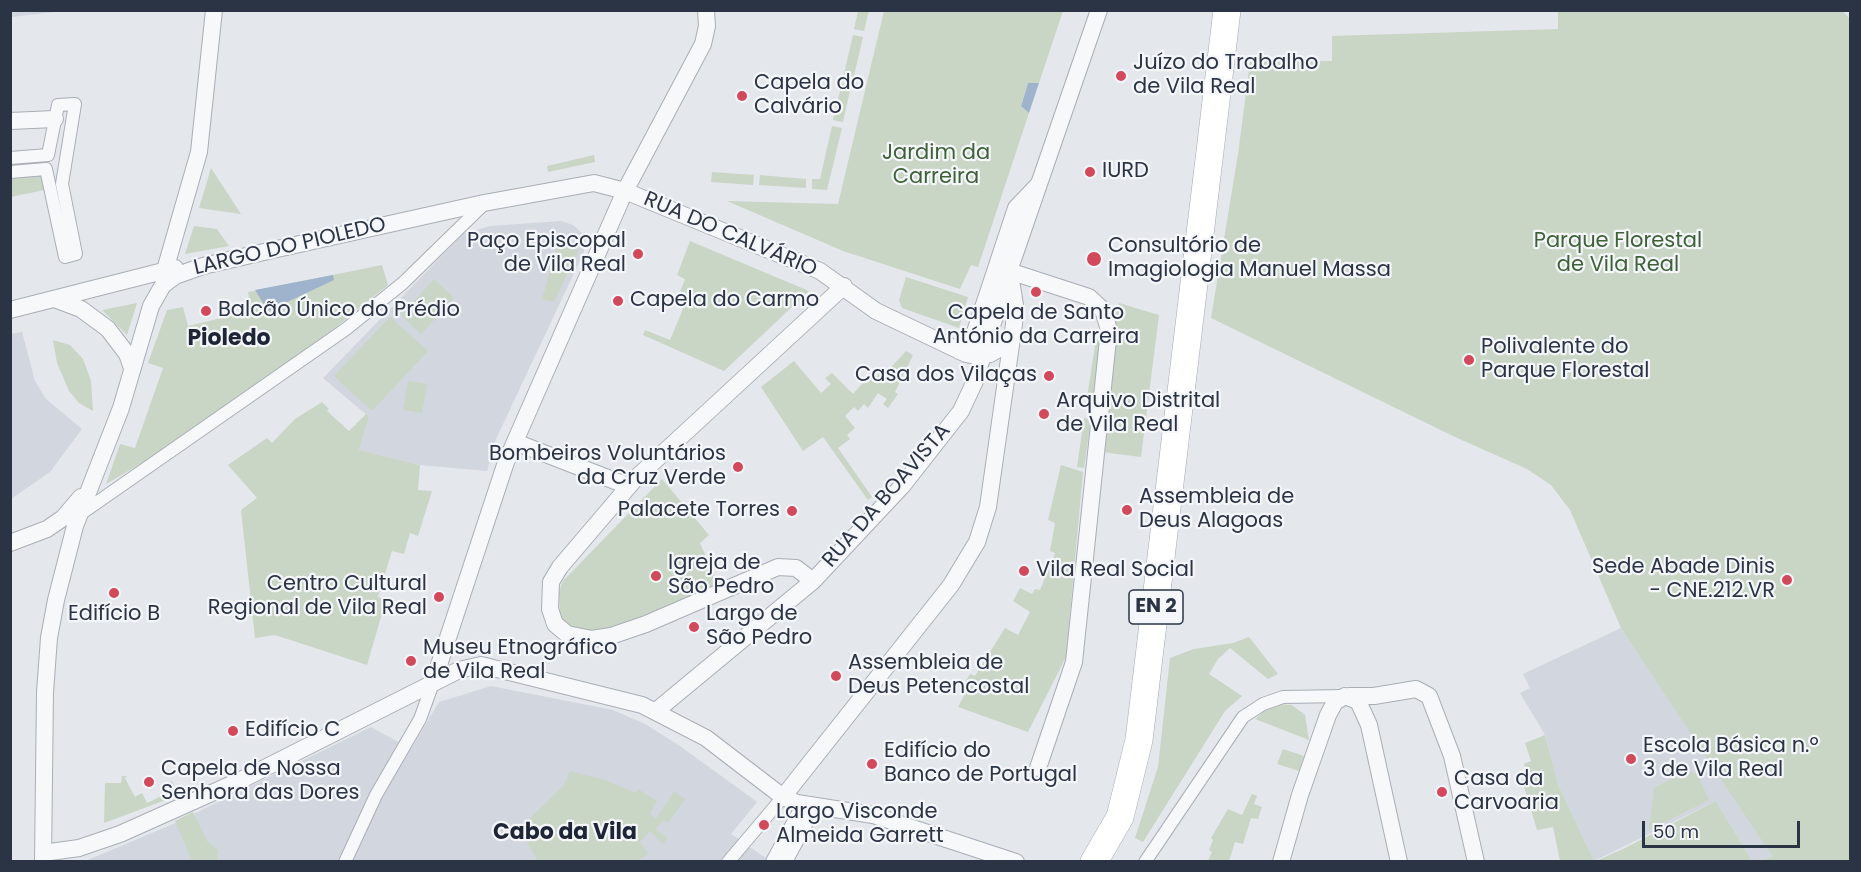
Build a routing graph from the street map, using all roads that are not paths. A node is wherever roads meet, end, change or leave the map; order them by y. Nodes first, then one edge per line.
1 (214, 10) edge
2 (706, 10) edge
3 (1099, 10) edge
4 (1227, 10) edge
5 (55, 119) junction
6 (10, 121) edge
7 (10, 158) edge
8 (10, 172) edge
9 (1040, 182) junction
10 (625, 191) junction
11 (484, 203) junction
12 (203, 266) junction
13 (165, 270) junction
14 (1010, 271) junction
15 (844, 286) junction
16 (57, 300) junction
17 (10, 310) edge
18 (1013, 336) junction
19 (959, 351) junction
20 (982, 356) junction
21 (132, 368) junction
22 (515, 442) junction
23 (92, 481) junction
24 (628, 486) junction
25 (79, 515) junction
26 (10, 543) edge
27 (813, 581) junction
28 (433, 683) junction
29 (1347, 696) junction
30 (656, 711) junction
31 (1038, 768) dead end
32 (783, 796) junction
33 (810, 807) junction
34 (43, 857) edge
35 (345, 861) edge
36 (728, 861) edge
37 (774, 861) edge
38 (786, 861) edge
39 (1016, 861) edge
40 (1094, 861) edge
41 (1145, 861) edge
42 (1281, 861) edge
43 (1399, 861) edge
44 (1476, 861) edge

1 - 13 street
2 - 10 street
3 - 9 street, RUA DA BOAVISTA
4 - 40 main road, EN 2
5 - 6 street
5 - 7 street
5 - 8 street
9 - 14 street, RUA DA BOAVISTA
9 - 19 street
10 - 11 street, LARGO DO PIOLEDO
10 - 15 street, RUA DO CALVÁRIO
10 - 22 street
11 - 12 street, LARGO DO PIOLEDO
11 - 25 street
12 - 13 street
12 - 21 street, LARGO DO PIOLEDO
13 - 16 street
14 - 18 street
14 - 20 street, RUA DA BOAVISTA
14 - 31 street
15 - 19 street, RUA DO CALVÁRIO
15 - 24 street
16 - 17 street
16 - 21 street
18 - 20 street
18 - 32 street
19 - 20 street, RUA DO CALVÁRIO
20 - 27 street, RUA DA BOAVISTA
21 - 23 street, LARGO DO PIOLEDO
22 - 24 street
22 - 28 street
23 - 25 street
23 - 26 street
24 - 27 street
25 - 34 street
27 - 30 street, RUA DA BOAVISTA
28 - 30 street
28 - 34 street
28 - 35 street
29 - 41 street
29 - 42 street
29 - 43 street
29 - 44 street
30 - 32 street
32 - 33 street
32 - 36 street
33 - 37 street
33 - 38 street
33 - 39 street

